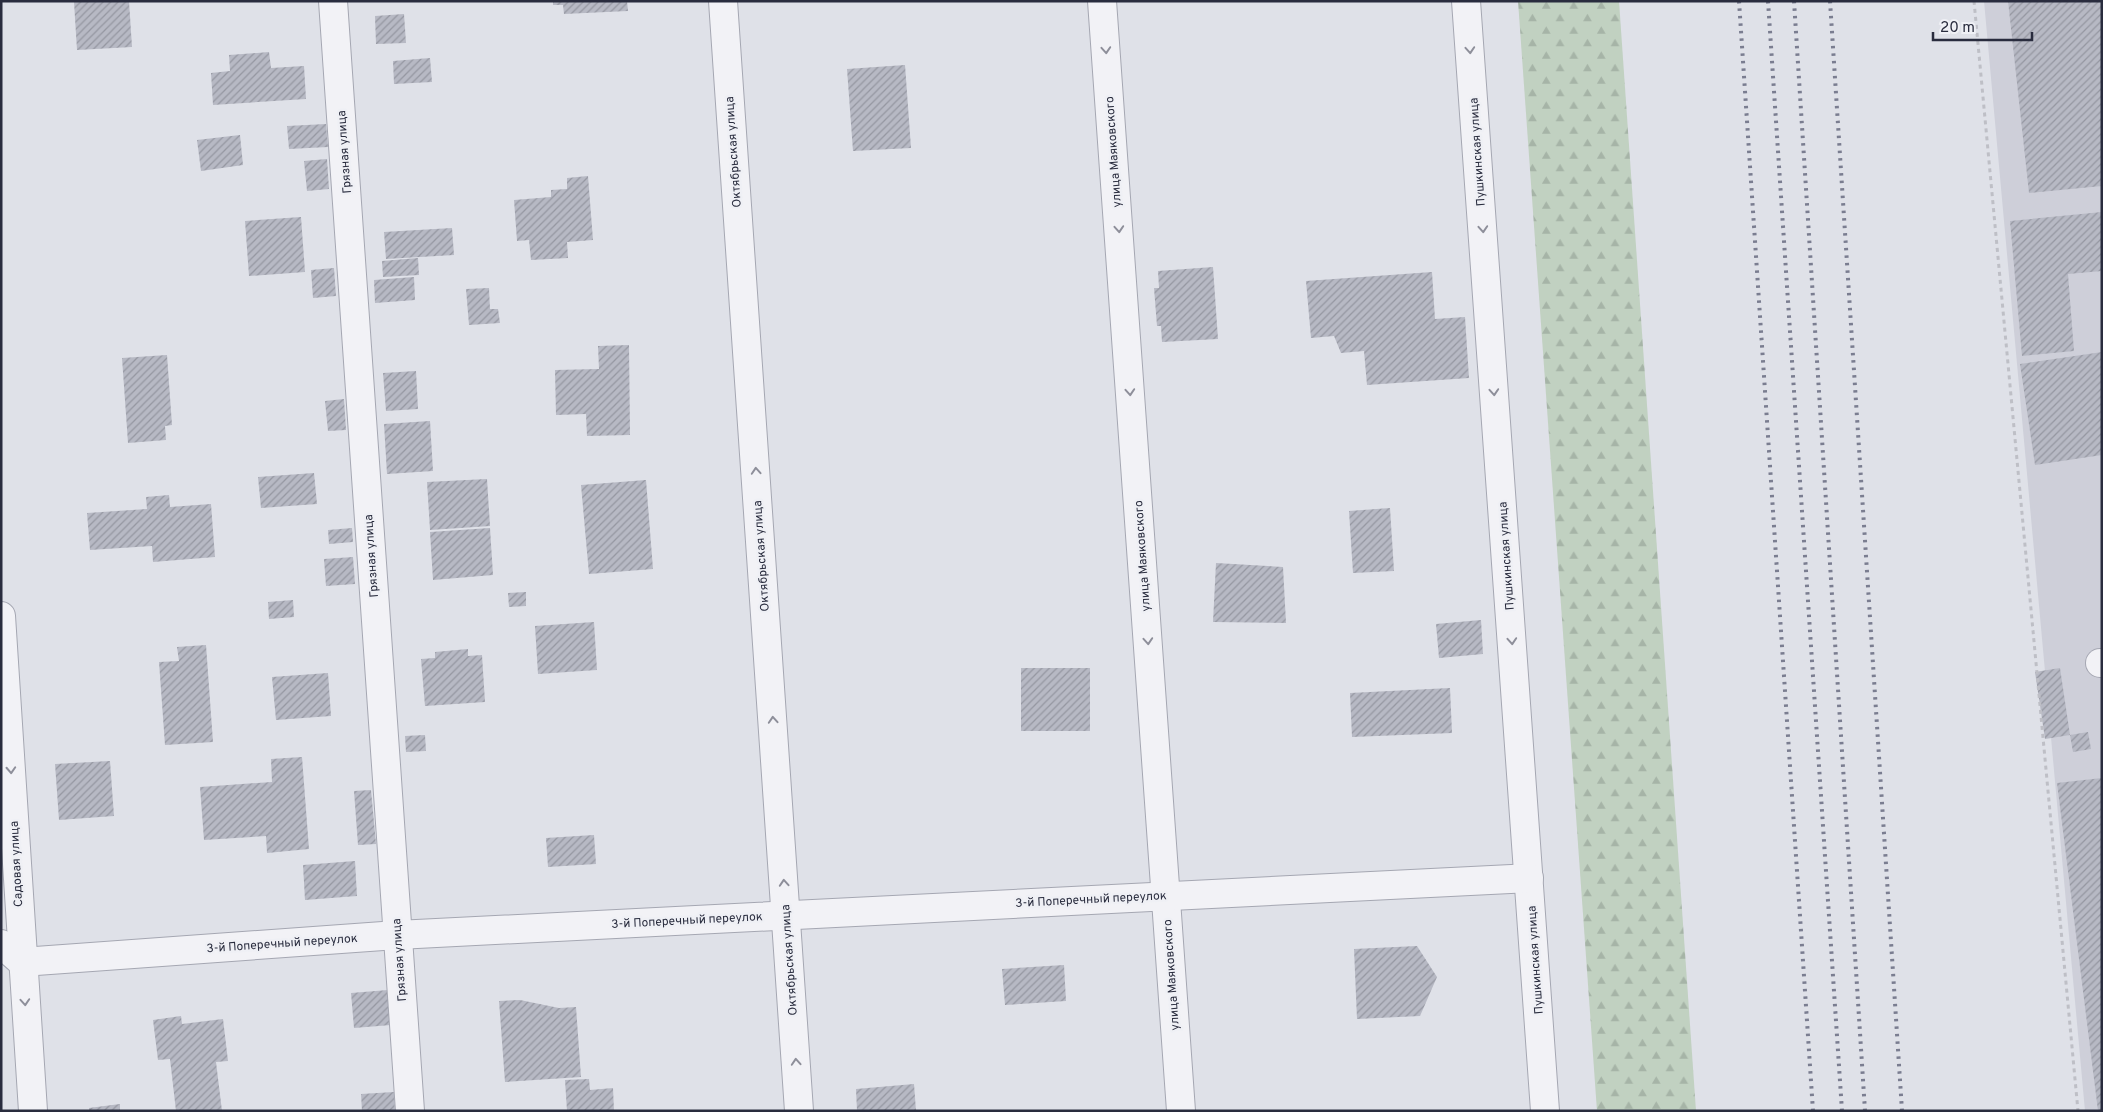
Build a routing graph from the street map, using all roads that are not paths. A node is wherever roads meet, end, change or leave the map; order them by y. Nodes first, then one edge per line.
1 (333, 1) edge
2 (723, 1) edge
3 (1102, 1) edge
4 (1466, 1) edge
5 (1, 616) edge
6 (1529, 878) junction
7 (1165, 896) junction
8 (786, 915) junction
9 (397, 935) junction
10 (1, 944) edge
11 (22, 962) junction
12 (33, 1111) edge
13 (410, 1111) edge
14 (799, 1111) edge
15 (1181, 1111) edge
16 (1546, 1111) edge

1 - 9 street, Грязная улица
8 -> 2 street, Октябрьская улица
3 -> 7 street, улица Маяковского
4 -> 6 street, Пушкинская улица
5 -> 11 street, Садовая улица
6 - 7 street, 3-й Поперечный переулок
6 - 16 street, Пушкинская улица
7 - 8 street, 3-й Поперечный переулок
7 - 15 street, улица Маяковского
8 - 9 street, 3-й Поперечный переулок
14 -> 8 street, Октябрьская улица
9 - 11 street, 3-й Поперечный переулок
9 - 13 street, Грязная улица
10 - 11 street
11 -> 12 street, Садовая улица

